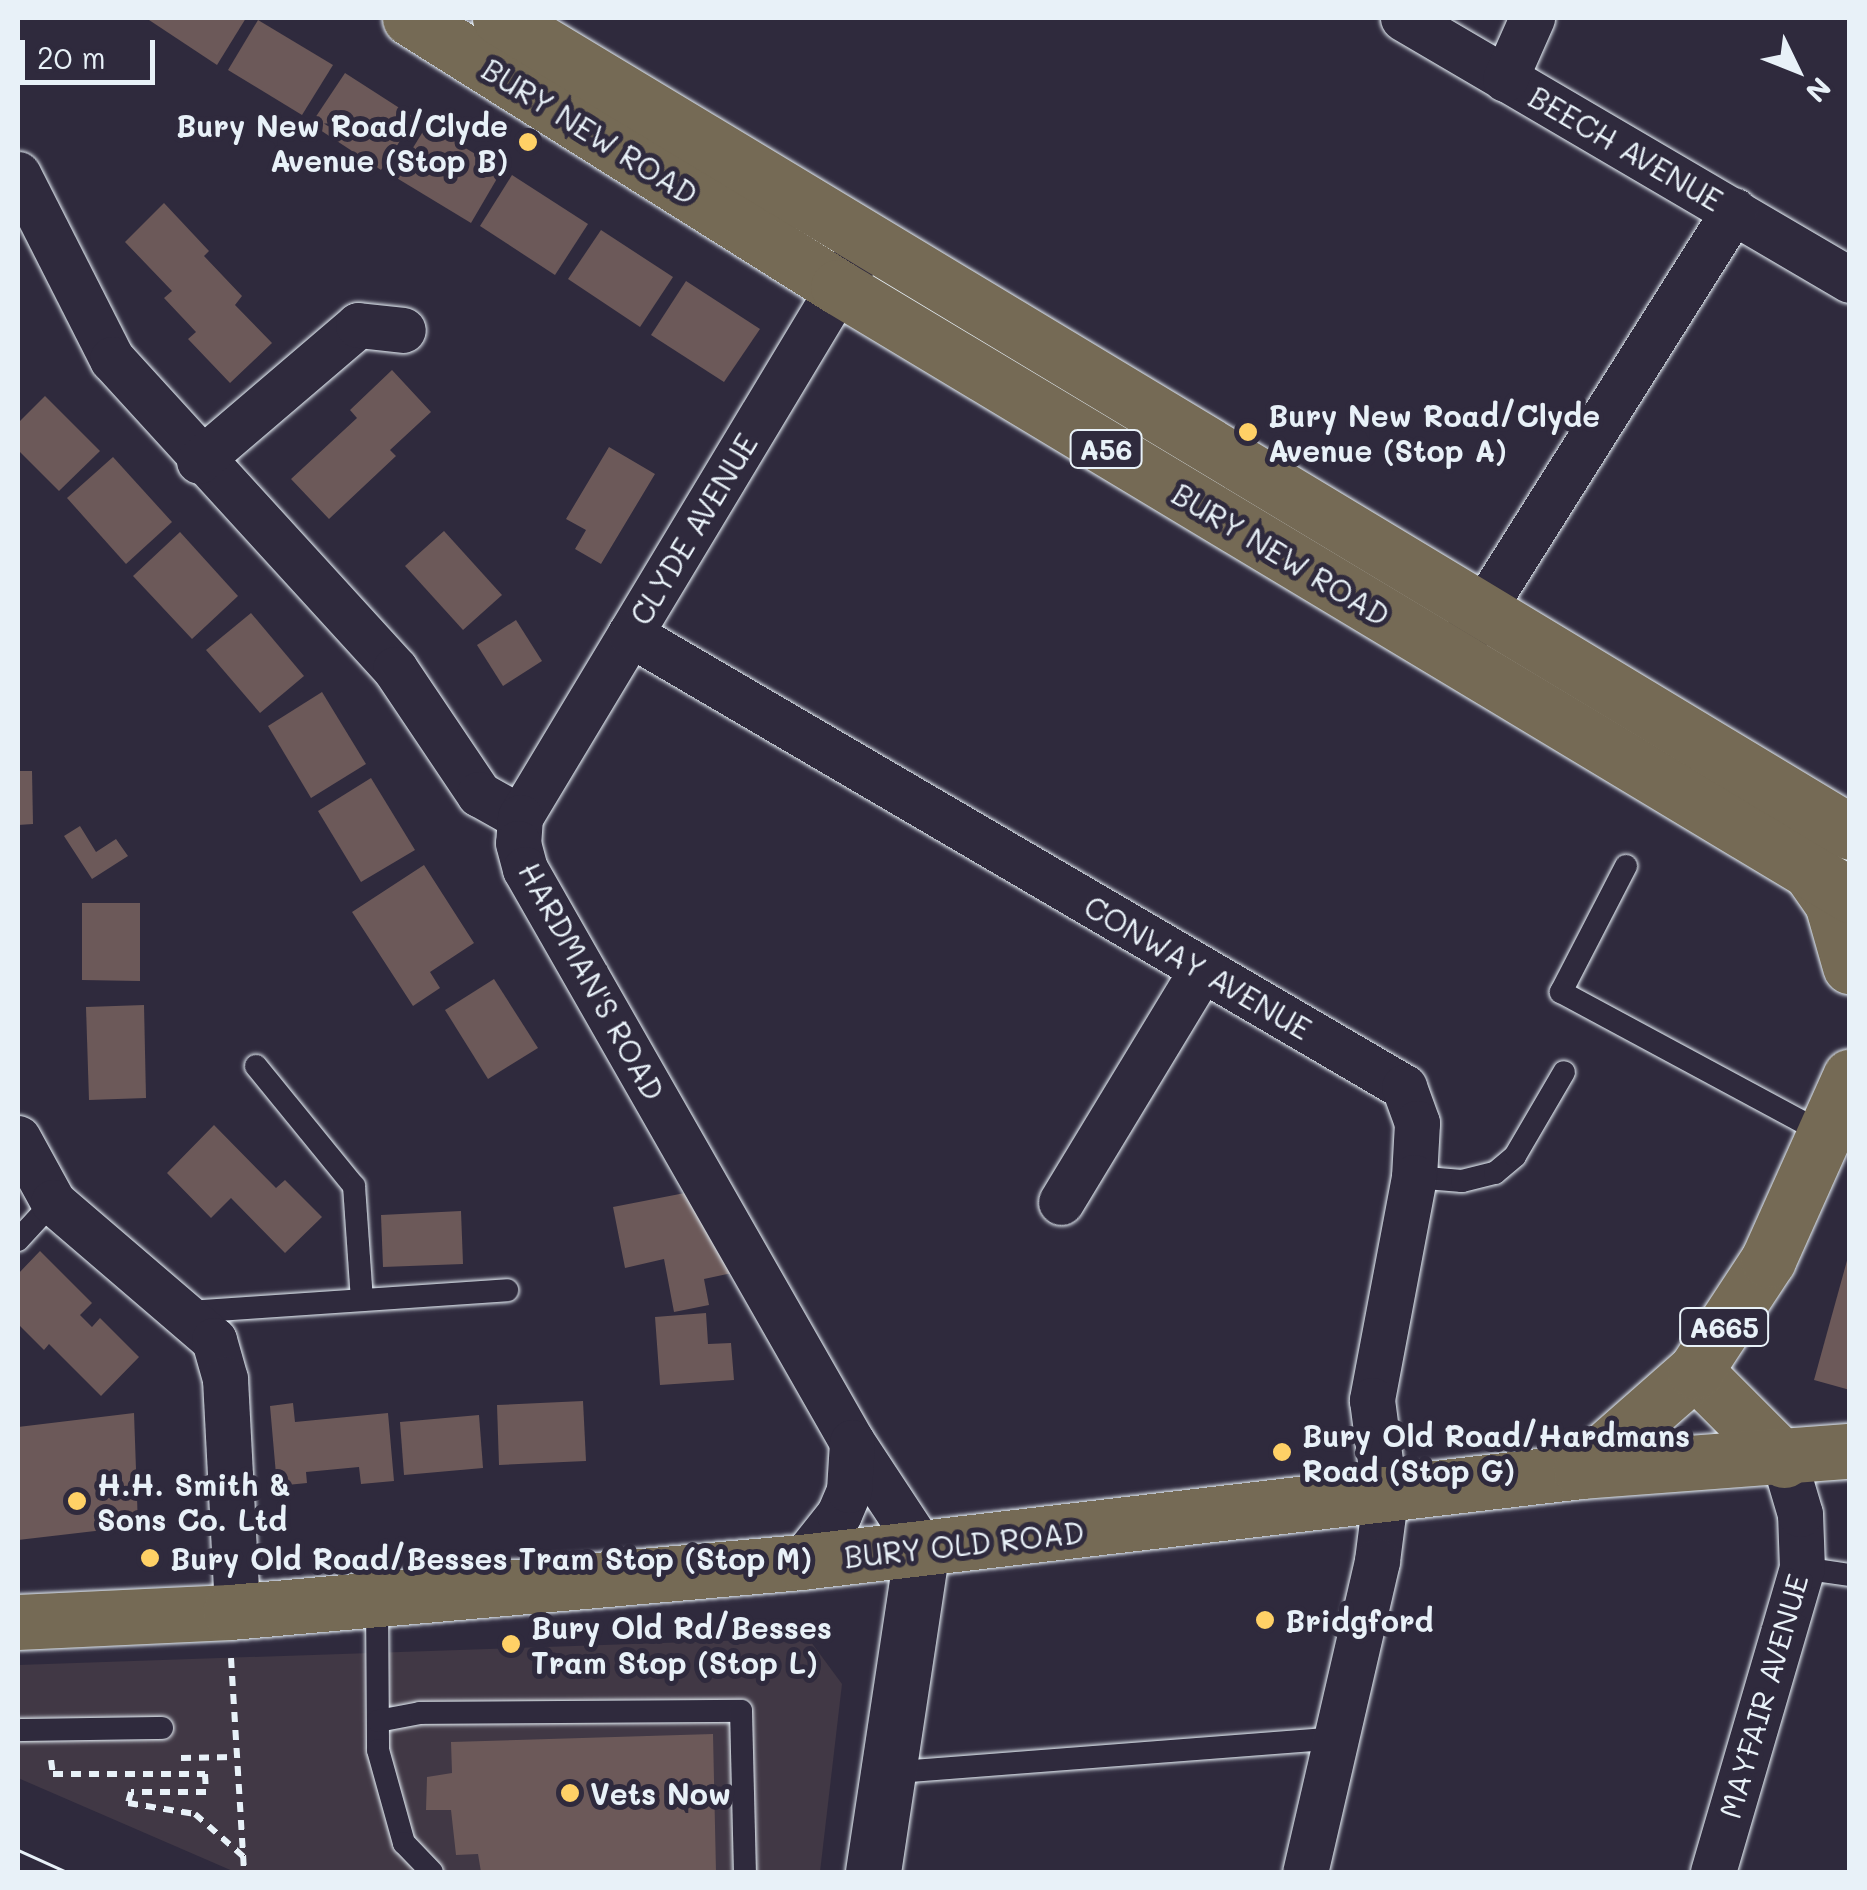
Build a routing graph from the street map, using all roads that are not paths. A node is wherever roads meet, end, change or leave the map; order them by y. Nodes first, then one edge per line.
1 (410, 18) edge
2 (500, 18) edge
3 (1404, 18) edge
4 (1532, 18) edge
5 (1505, 78) junction
6 (18, 174) edge
7 (1734, 210) junction
8 (867, 242) junction
9 (1850, 280) edge
10 (838, 286) junction
11 (403, 330) dead end
12 (199, 462) junction
13 (1483, 610) junction
14 (630, 634) junction
15 (1453, 658) junction
16 (520, 817) junction
17 (1850, 832) edge
18 (1626, 866) dead end
19 (1829, 883) edge
20 (1850, 966) edge
21 (1202, 970) junction
22 (256, 1066) dead end
23 (1564, 1072) dead end
24 (1850, 1077) edge
25 (1826, 1135) junction
26 (18, 1138) edge
27 (1414, 1177) junction
28 (53, 1202) junction
29 (1061, 1202) dead end
30 (18, 1240) edge
31 (508, 1290) dead end
32 (362, 1300) junction
33 (188, 1312) junction
34 (1695, 1371) junction
35 (852, 1442) junction
36 (1850, 1451) edge
37 (1784, 1460) junction
38 (1581, 1471) junction
39 (1385, 1499) junction
40 (922, 1548) junction
41 (801, 1562) junction
42 (1802, 1568) junction
43 (1850, 1574) edge
44 (377, 1599) junction
45 (236, 1611) junction
46 (18, 1622) edge
47 (378, 1721) junction
48 (162, 1728) dead end
49 (18, 1730) edge
50 (1335, 1738) junction
51 (885, 1773) junction
52 (432, 1872) edge
53 (744, 1872) edge
54 (873, 1872) edge
55 (1305, 1872) edge
56 (1713, 1872) edge

1 - 10 main road, BURY NEW ROAD / A56
2 - 8 main road, BURY NEW ROAD / A56
3 - 5 street, BEECH AVENUE
4 - 5 street
5 - 7 street, BEECH AVENUE
6 - 12 street
7 - 9 street, BEECH AVENUE
7 - 13 street
8 - 10 street, CLYDE AVENUE
8 - 13 main road, BURY NEW ROAD / A56
10 - 14 street, CLYDE AVENUE
10 - 15 main road, BURY NEW ROAD / A56
11 - 12 street
12 - 16 street
13 - 15 street
13 - 17 main road, BURY NEW ROAD / A56
14 - 16 street, CLYDE AVENUE
14 - 21 street, CONWAY AVENUE
15 - 19 main road, BURY NEW ROAD / A56
16 - 35 street, HARDMAN'S ROAD
18 - 25 lane
19 - 20 main road
21 - 27 street, CONWAY AVENUE
21 - 29 street
22 - 32 lane
23 - 27 lane
24 - 25 main road, A665
25 - 34 main road, A665
26 - 28 street
27 - 39 street, CONWAY AVENUE
28 - 30 lane
28 - 33 street
31 - 32 lane
32 - 33 lane
33 - 45 street
34 - 37 main road
34 - 38 main road, A665
35 - 40 street, HARDMAN'S ROAD
35 - 41 street
36 - 37 main road, BURY OLD ROAD
37 - 38 main road, BURY OLD ROAD
37 - 42 street, MAYFAIR AVENUE
38 - 39 main road, BURY OLD ROAD
39 - 40 main road, BURY OLD ROAD
39 - 50 street, CONWAY AVENUE
40 - 41 main road, BURY OLD ROAD
40 - 51 street
41 - 44 main road, BURY OLD ROAD
42 - 43 lane
42 - 56 street, MAYFAIR AVENUE
44 - 45 main road, BURY OLD ROAD
44 - 47 lane
45 - 46 main road, BURY OLD ROAD
47 - 52 lane
47 - 53 lane
48 - 49 lane
50 - 51 lane
50 - 55 street, CONWAY AVENUE
51 - 54 street

